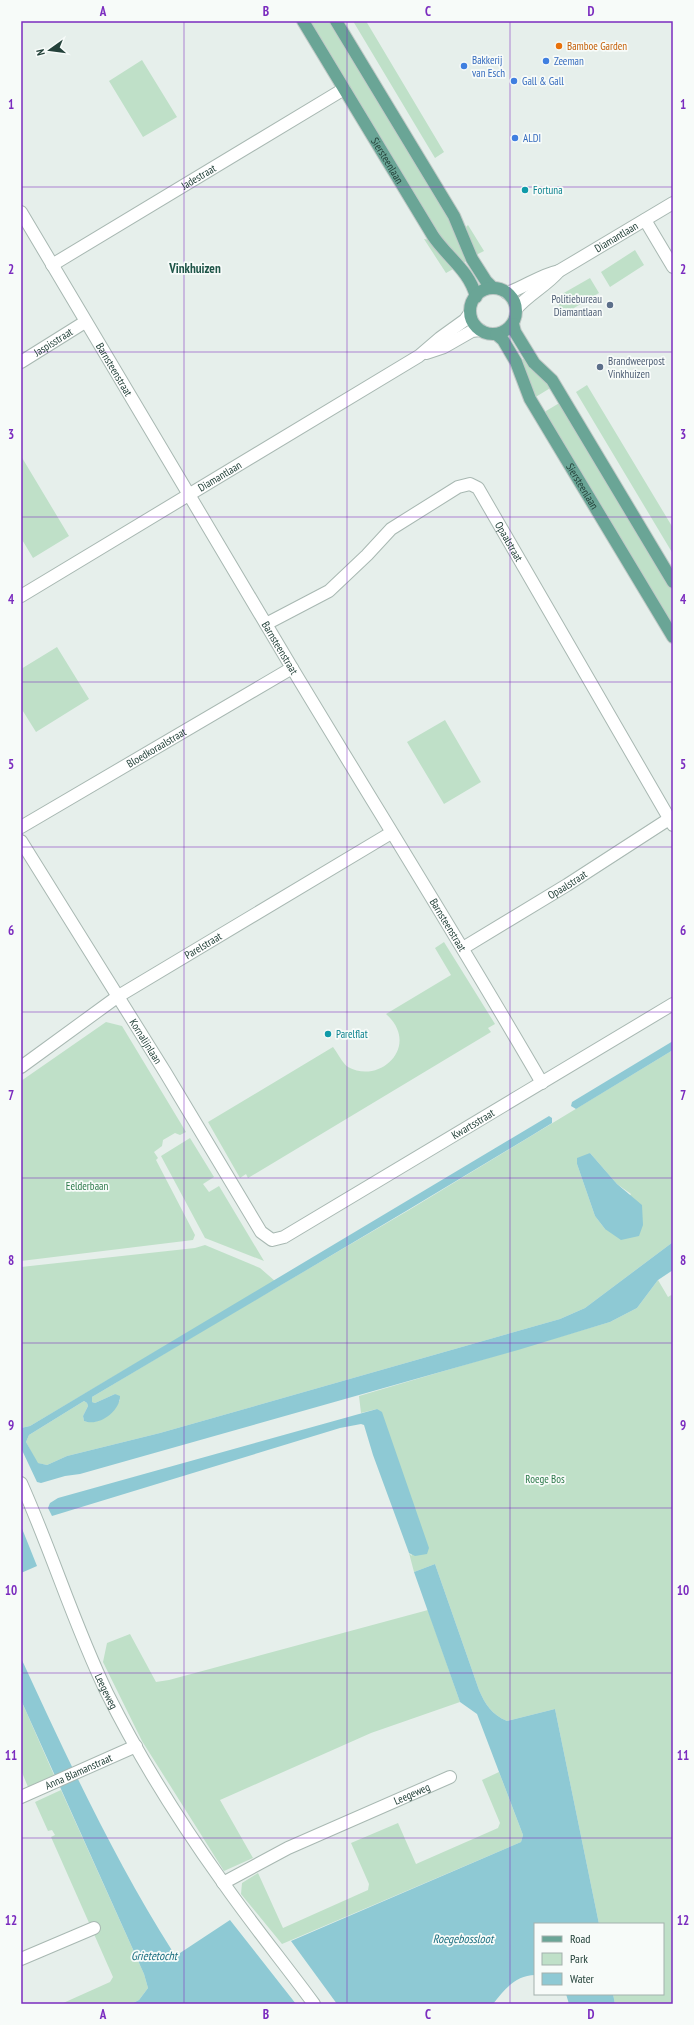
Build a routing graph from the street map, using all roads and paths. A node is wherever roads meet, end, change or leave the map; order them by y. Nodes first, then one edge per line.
1 (303, 21) edge
2 (336, 21) edge
3 (344, 89) junction
4 (673, 203) edge
5 (21, 212) edge
6 (645, 220) junction
7 (52, 265) junction
8 (673, 267) edge
9 (559, 271) junction
10 (493, 288) junction
11 (507, 293) junction
12 (476, 297) junction
13 (516, 309) junction
14 (470, 313) junction
15 (85, 322) junction
16 (513, 324) junction
17 (480, 330) junction
18 (496, 334) junction
19 (419, 356) junction
20 (21, 362) edge
21 (189, 494) junction
22 (673, 582) edge
23 (21, 596) edge
24 (266, 624) junction
25 (673, 637) edge
26 (292, 668) junction
27 (671, 822) edge
28 (21, 827) edge
29 (392, 833) junction
30 (21, 841) edge
31 (463, 948) junction
32 (117, 997) junction
33 (673, 1004) edge
34 (21, 1067) edge
35 (542, 1083) junction
36 (272, 1240) joint
37 (21, 1483) edge
38 (136, 1746) junction
39 (450, 1777) dead end
40 (21, 1797) edge
41 (223, 1883) junction
42 (94, 1928) dead end
43 (21, 1959) edge
44 (314, 2004) edge

1 - 3 main road, Siersteenlaan
2 - 10 main road
3 - 7 street, Jadestraat
3 - 12 main road, Siersteenlaan
4 - 6 street, Diamantlaan
5 - 7 street, Barnsteenstraat
6 - 8 street
6 - 9 street, Diamantlaan
7 - 15 street, Barnsteenstraat
9 - 11 street, Diamantlaan
9 - 13 street, Diamantlaan
10 - 11 main road
10 - 12 main road
11 - 13 main road
12 - 14 main road
13 - 16 main road
14 - 17 main road
14 - 19 street, Diamantlaan
15 - 20 street, Jaspisstraat
15 - 21 street, Barnsteenstraat
16 - 18 main road
16 - 22 main road
17 - 18 main road
17 - 19 street, Diamantlaan
18 - 25 main road, Siersteenlaan
19 - 21 street, Diamantlaan
21 - 23 street, Diamantlaan
21 - 24 street, Barnsteenstraat
24 - 26 street, Barnsteenstraat
24 - 27 street, Opaalstraat
26 - 28 street, Bloedkoraalstraat
26 - 29 street, Barnsteenstraat
27 - 31 street, Opaalstraat
29 - 31 street, Barnsteenstraat
29 - 32 street, Parelstraat
30 - 32 street, Kornalijnlaan
31 - 35 street, Barnsteenstraat
32 - 34 street, Parelstraat
32 - 36 street, Kornalijnlaan
33 - 35 street, Kwartsstraat
35 - 36 street, Kwartsstraat
37 - 38 street, Leegeweg
38 - 40 street, Anna Blamanstraat
38 - 41 street, Leegeweg
39 - 41 street, Leegeweg
41 - 44 street, Leegeweg
42 - 43 street

